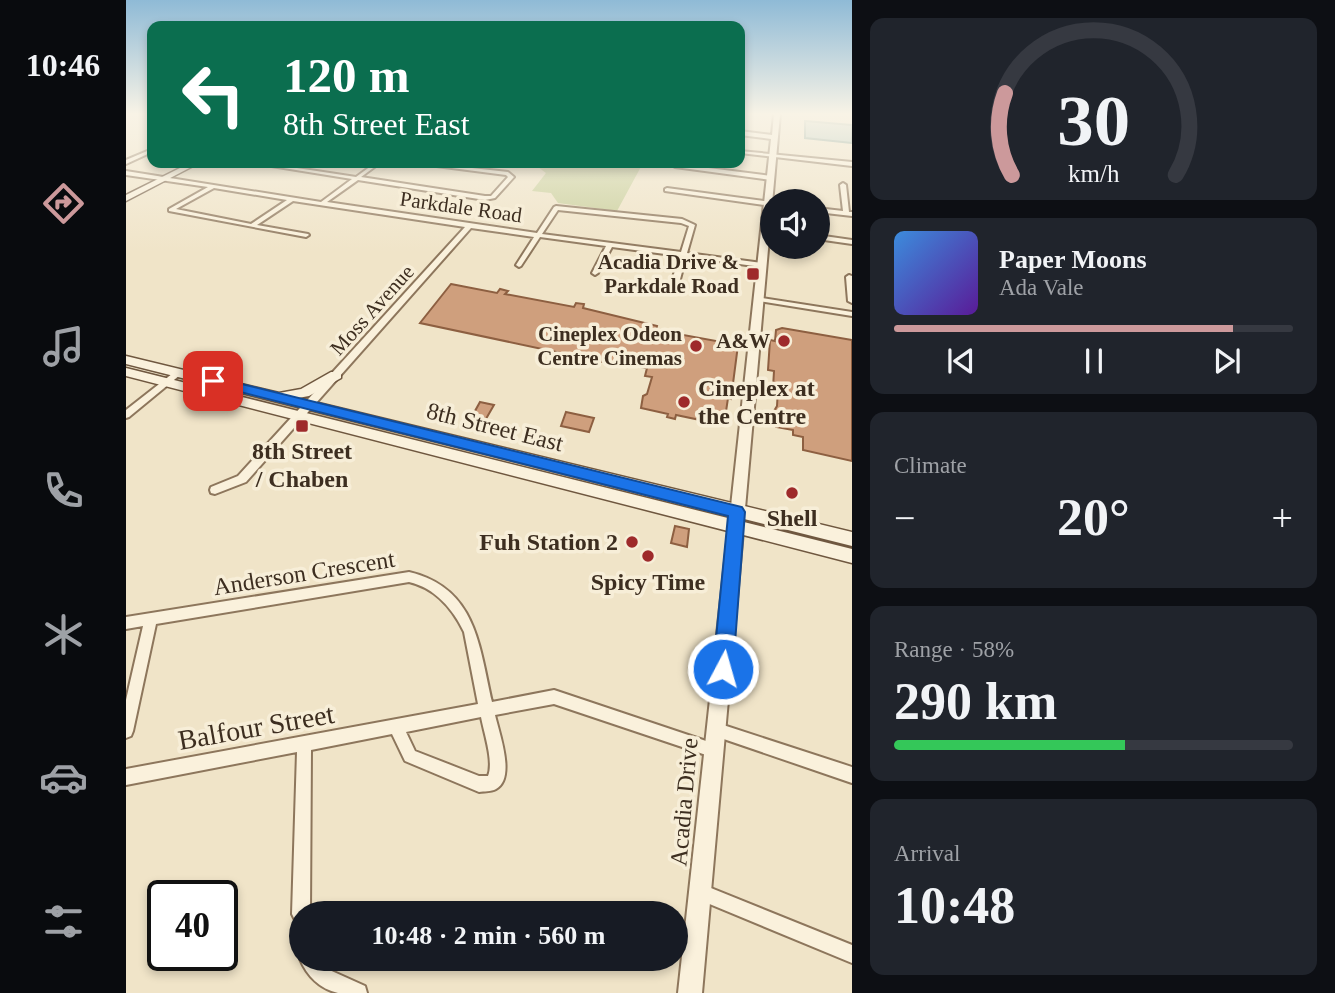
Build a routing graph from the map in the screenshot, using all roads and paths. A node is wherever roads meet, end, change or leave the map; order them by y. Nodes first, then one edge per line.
1 (773, 160) edge
2 (820, 160) edge
3 (852, 164) edge
4 (178, 168) edge
5 (184, 168) edge
6 (285, 168) edge
7 (308, 168) edge
8 (371, 168) edge
9 (458, 168) edge
10 (693, 168) edge
11 (303, 171) junction
12 (126, 173) edge
13 (161, 178) junction
14 (771, 178) junction
15 (355, 179) junction
16 (843, 185) dead end
17 (214, 186) junction
18 (771, 189) edge
19 (667, 190) dead end
20 (126, 195) edge
21 (292, 199) junction
22 (760, 203) edge
23 (321, 204) junction
24 (830, 212) edge
25 (849, 214) edge
26 (252, 226) junction
27 (470, 226) junction
28 (306, 235) dead end
29 (540, 235) junction
30 (830, 239) edge
31 (852, 242) edge
32 (610, 244) junction
33 (683, 253) junction
34 (763, 259) edge
35 (519, 265) dead end
36 (762, 265) junction
37 (595, 273) dead end
38 (849, 277) dead end
39 (675, 283) dead end
40 (759, 299) junction
41 (852, 301) edge
42 (852, 314) edge
43 (126, 360) edge
44 (126, 372) edge
45 (177, 373) junction
46 (337, 375) junction
47 (165, 382) junction
48 (272, 396) junction
49 (309, 405) junction
50 (344, 414) junction
51 (126, 415) edge
52 (299, 416) junction
53 (215, 490) dead end
54 (736, 520) junction
55 (852, 539) edge
56 (852, 556) edge
57 (151, 620) junction
58 (126, 623) edge
59 (486, 709) junction
60 (396, 727) junction
61 (717, 730) junction
62 (126, 731) edge
63 (304, 746) junction
64 (715, 751) junction
65 (852, 775) edge
66 (126, 777) edge
67 (701, 892) junction
68 (301, 901) edge
69 (852, 954) edge
70 (317, 971) edge
71 (358, 993) edge
72 (690, 993) edge

1 - 14 street, Acadia Drive
2 - 3 street
4 - 13 main road
5 - 13 main road
6 - 11 street
7 - 11 street
8 - 15 street
9 - 15 street
10 - 14 street
11 - 15 street
12 - 13 street, Parkdale Road
13 - 17 street, Parkdale Road
13 - 20 main road
14 - 18 street, Acadia Drive
15 - 23 street
16 - 25 street
17 - 21 street, Parkdale Road
17 - 26 street
19 - 22 street
21 - 23 street, Parkdale Road
21 - 26 street
23 - 27 street, Parkdale Road
24 - 25 street
26 - 28 street
27 - 29 street, Parkdale Road
27 - 46 street, Moss Avenue
29 - 32 street, Parkdale Road
29 - 33 street
29 - 35 street
30 - 31 street
32 - 33 street, Parkdale Road
32 - 37 street
33 - 36 street, Parkdale Road
33 - 39 street
34 - 36 street, Acadia Drive
36 - 40 street, Acadia Drive
38 - 41 street
40 - 42 street
40 - 54 street, Acadia Drive
43 - 45 main road, 8th Street East
44 - 47 main road, 8th Street East
45 - 47 street
45 - 48 main road, 8th Street East
46 - 48 main road
46 - 49 street, Moss Avenue
46 - 50 main road
47 - 51 street
47 - 52 main road, 8th Street East
48 - 49 main road, 8th Street East
49 - 50 main road, 8th Street East
49 - 52 street, Moss Avenue
50 - 54 main road, 8th Street East
52 - 53 street, Moss Avenue
52 - 54 main road, 8th Street East
54 - 55 main road, 8th Street East
54 - 56 main road, 8th Street East
54 - 61 street, Acadia Drive
57 - 58 street, Anderson Crescent
57 - 59 street, Anderson Crescent
57 - 62 street
59 - 60 street, Balfour Street
59 - 60 street
59 - 64 street, Balfour Street
60 - 63 street, Balfour Street
61 - 64 street, Acadia Drive
61 - 65 street
63 - 66 street, Balfour Street
63 - 68 street
64 - 67 street, Acadia Drive
67 - 69 street
67 - 72 street, Acadia Drive
70 - 71 street

